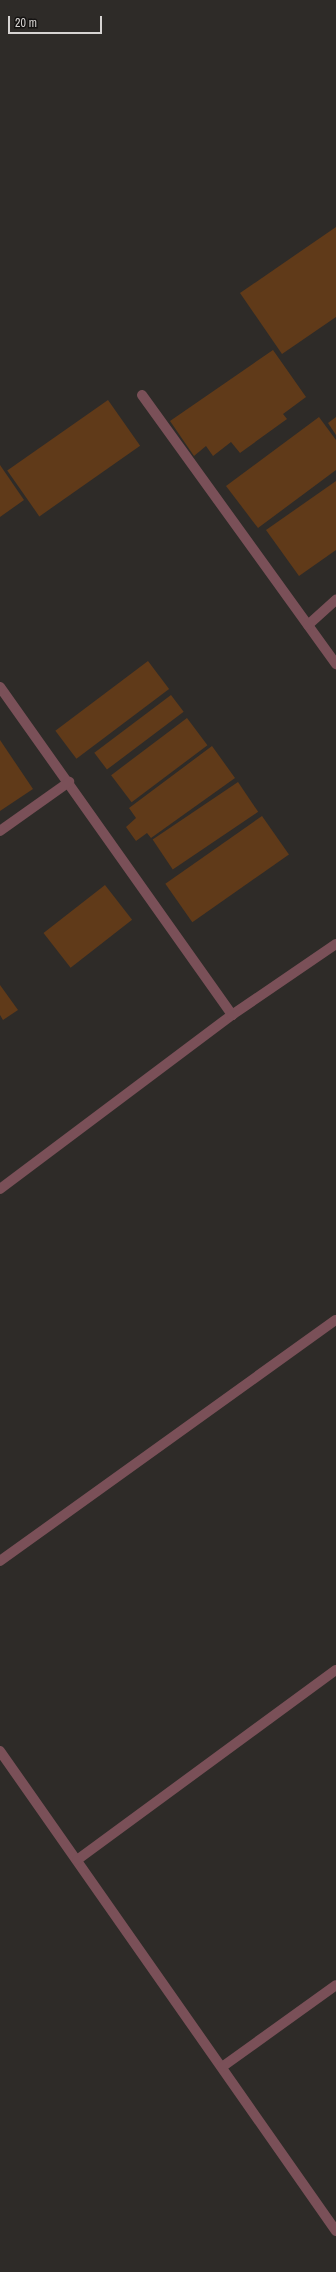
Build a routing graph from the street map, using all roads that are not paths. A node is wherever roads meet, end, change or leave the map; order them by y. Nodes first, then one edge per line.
1 (142, 395) dead end
2 (336, 600) edge
3 (308, 625) junction
4 (336, 664) edge
5 (0, 687) edge
6 (69, 782) junction
7 (0, 831) edge
8 (336, 944) edge
9 (232, 1015) junction
10 (0, 1190) edge
11 (336, 1320) edge
12 (0, 1561) edge
13 (336, 1670) edge
14 (0, 1751) edge
15 (77, 1860) junction
16 (336, 1985) edge
17 (222, 2067) junction
18 (336, 2231) edge

1 - 3 street
2 - 3 street
3 - 4 street
5 - 6 street
6 - 7 street
6 - 9 street
8 - 9 street
9 - 10 street
11 - 12 street
13 - 15 street
14 - 15 street
15 - 17 street
16 - 17 street
17 - 18 street

